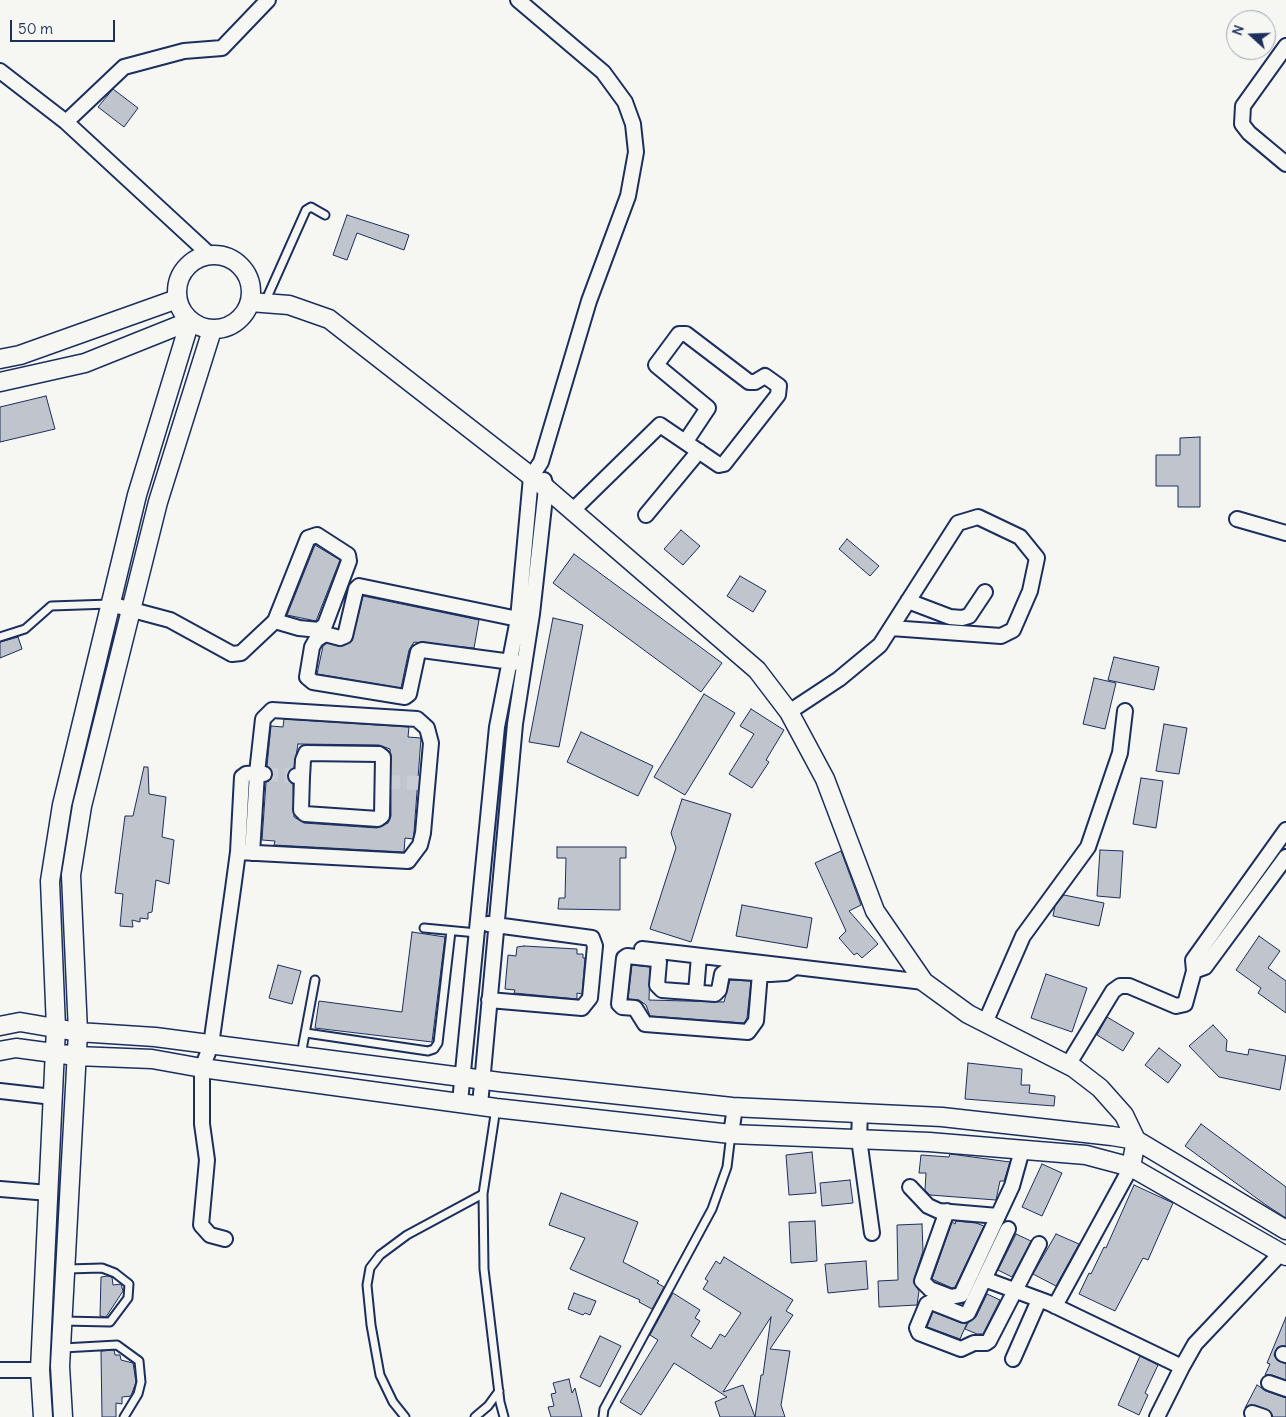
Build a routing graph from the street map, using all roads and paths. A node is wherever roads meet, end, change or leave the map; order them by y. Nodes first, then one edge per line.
1 (268, 0) edge
2 (518, 0) edge
3 (1286, 46) edge
4 (0, 71) edge
5 (66, 122) junction
6 (1286, 164) edge
7 (325, 215) dead end
8 (210, 255) junction
9 (177, 299) junction
10 (258, 303) junction
11 (190, 321) junction
12 (212, 330) junction
13 (0, 359) edge
14 (0, 382) edge
15 (686, 441) junction
16 (699, 451) junction
17 (541, 462) junction
18 (531, 477) junction
19 (546, 488) junction
20 (572, 512) junction
21 (646, 515) dead end
22 (1237, 519) dead end
23 (1286, 533) edge
24 (985, 592) dead end
25 (908, 601) junction
26 (110, 604) junction
27 (131, 608) junction
28 (518, 619) junction
29 (275, 621) junction
30 (891, 628) junction
31 (0, 637) edge
32 (509, 661) junction
33 (524, 664) junction
34 (1126, 711) dead end
35 (789, 712) junction
36 (384, 781) joint
37 (1286, 830) edge
38 (245, 852) junction
39 (1286, 857) edge
40 (496, 924) junction
41 (424, 928) dead end
42 (477, 928) junction
43 (451, 931) junction
44 (641, 949) dead end
45 (699, 956) junction
46 (795, 967) junction
47 (1194, 971) junction
48 (760, 973) junction
49 (315, 980) dead end
50 (924, 982) junction
51 (696, 992) junction
52 (489, 1000) junction
53 (985, 1023) junction
54 (0, 1026) edge
55 (56, 1028) junction
56 (78, 1032) junction
57 (306, 1033) junction
58 (212, 1045) junction
59 (0, 1051) edge
60 (55, 1053) junction
61 (76, 1056) junction
62 (306, 1056) junction
63 (1068, 1065) junction
64 (202, 1068) junction
65 (462, 1077) junction
66 (483, 1080) junction
67 (308, 1082) junction
68 (0, 1091) edge
69 (53, 1097) junction
70 (460, 1102) junction
71 (488, 1106) junction
72 (735, 1107) junction
73 (860, 1113) junction
74 (1050, 1129) junction
75 (731, 1134) junction
76 (859, 1139) junction
77 (1136, 1140) junction
78 (1022, 1150) junction
79 (1048, 1152) junction
80 (1131, 1167) junction
81 (910, 1187) dead end
82 (0, 1190) edge
83 (48, 1193) junction
84 (483, 1194) junction
85 (947, 1212) junction
86 (998, 1216) junction
87 (1008, 1229) dead end
88 (1286, 1230) edge
89 (872, 1233) dead end
90 (225, 1239) dead end
91 (1039, 1244) dead end
92 (1283, 1255) edge
93 (65, 1269) junction
94 (984, 1279) junction
95 (1014, 1292) junction
96 (1039, 1300) junction
97 (1055, 1306) junction
98 (62, 1321) junction
99 (61, 1348) junction
100 (1014, 1359) dead end
101 (1182, 1368) junction
102 (0, 1370) edge
103 (40, 1370) junction
104 (1269, 1383) dead end
105 (1286, 1390) edge
106 (499, 1391) junction
107 (43, 1417) edge
108 (63, 1417) edge
109 (124, 1417) edge
110 (405, 1417) edge
111 (475, 1417) edge
112 (504, 1417) edge
113 (603, 1417) edge
114 (1157, 1417) edge

1 - 5 street
2 - 17 street
3 - 6 street
4 - 5 street
5 - 8 street
7 - 10 lane
8 - 9 street
8 - 10 street
9 - 11 street
9 - 13 street
10 - 12 street
10 - 18 street
11 - 12 street
11 - 14 street
11 - 26 street
12 - 27 street
15 - 16 street
15 - 16 street
15 - 20 street
16 - 21 street
17 - 18 street
17 - 19 street
18 - 19 street
18 - 28 street
19 - 20 street
19 - 33 street
20 - 35 street
22 - 23 street
24 - 25 street
25 - 30 street
25 - 30 street
26 - 27 street
26 - 31 lane
26 - 55 street
27 - 29 street
27 - 56 street
28 - 32 street
28 - 32 street
29 - 29 street
30 - 35 street
32 - 33 street
32 - 42 street
33 - 40 street
34 - 53 street
35 - 50 street
36 - 36 street
37 - 47 street
38 - 38 street
38 - 58 street
39 - 47 street
40 - 42 street
40 - 52 street
40 - 52 street
41 - 43 lane
42 - 43 lane
42 - 65 street
43 - 57 lane
44 - 45 street
45 - 46 street
45 - 51 street
46 - 48 street
46 - 50 street
47 - 63 street
48 - 51 street
48 - 51 street
49 - 57 lane
50 - 53 street
52 - 66 street
53 - 63 street
54 - 55 street
55 - 56 street
55 - 60 street
56 - 58 street
56 - 61 street
57 - 62 lane
58 - 62 street
58 - 64 street
59 - 60 street
60 - 61 street
60 - 69 street
61 - 64 street
61 - 93 street
62 - 65 street
62 - 67 street
63 - 77 street
64 - 67 street
64 - 90 street
65 - 66 street
65 - 70 street
66 - 71 street
66 - 72 street
67 - 70 street
68 - 69 street
69 - 83 street
70 - 71 street
71 - 75 street
71 - 84 lane
72 - 73 street
72 - 75 street
73 - 74 street
73 - 76 street
74 - 77 street
74 - 79 street
75 - 76 street
75 - 113 lane
76 - 78 street
76 - 89 street
77 - 80 street
77 - 88 street
78 - 79 street
78 - 86 street
79 - 80 street
80 - 92 street
80 - 97 street
81 - 85 street
82 - 83 street
83 - 103 street
84 - 106 lane
84 - 110 lane
85 - 86 street
85 - 86 street
87 - 94 street
91 - 95 street
92 - 101 street
93 - 98 street
93 - 98 lane
94 - 95 street
94 - 95 street
95 - 96 street
96 - 97 street
96 - 100 street
97 - 101 street
98 - 99 street
99 - 108 street
99 - 109 lane
101 - 114 street
102 - 103 street
103 - 107 street
104 - 105 street
106 - 111 lane
106 - 112 lane

